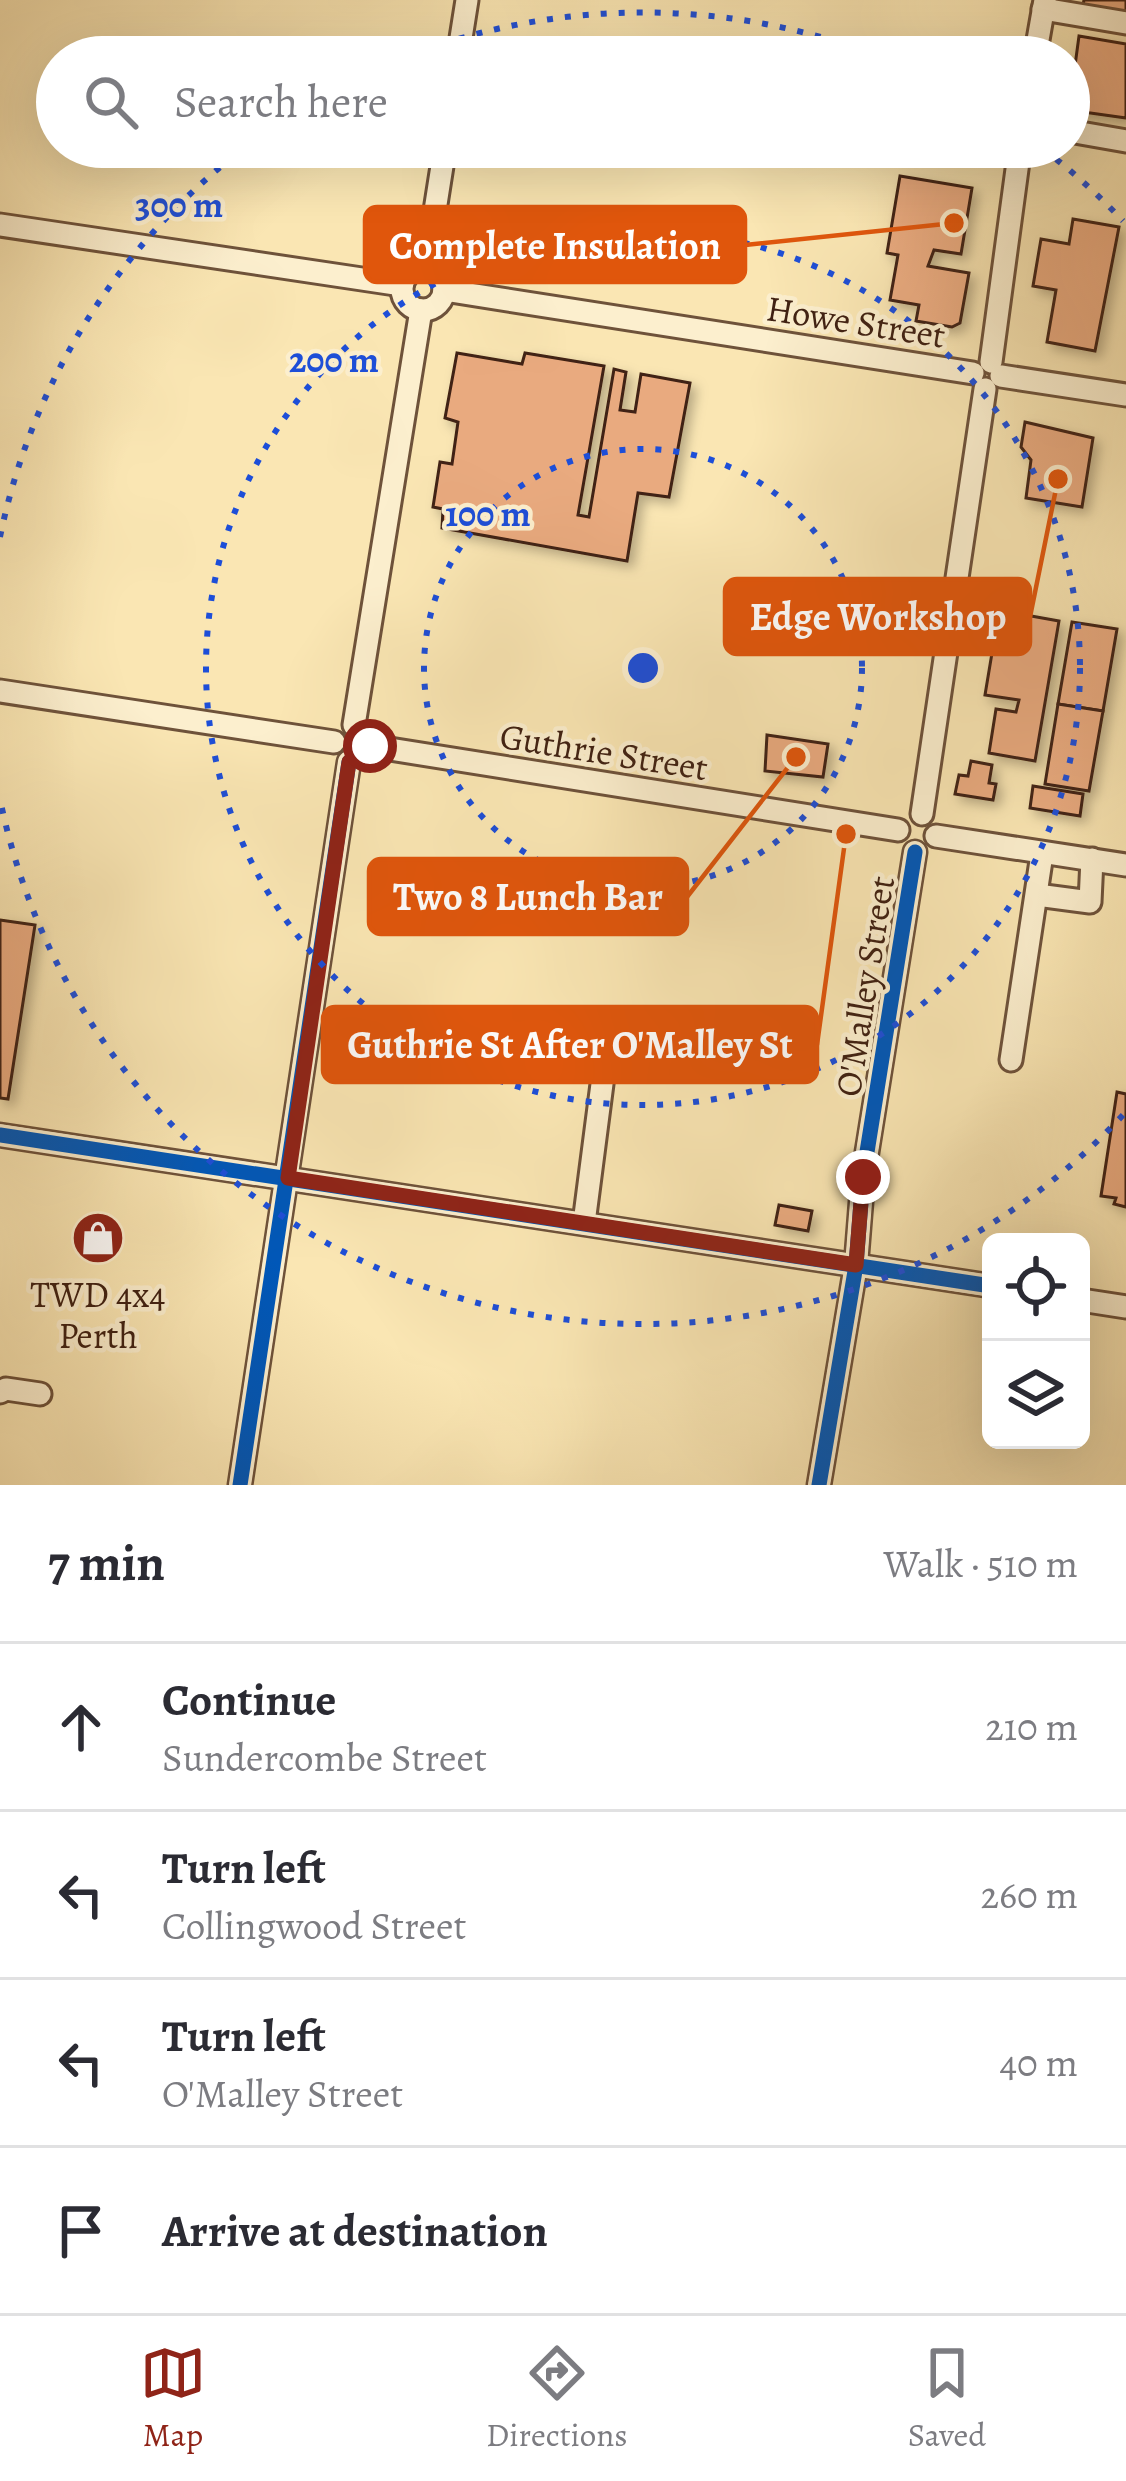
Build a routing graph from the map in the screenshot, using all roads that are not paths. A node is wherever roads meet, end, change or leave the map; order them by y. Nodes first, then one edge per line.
1 (466, 0) edge
2 (1044, 5) edge
3 (1126, 23) edge
4 (461, 36) edge
5 (1039, 36) edge
6 (1090, 134) edge
7 (1126, 140) edge
8 (442, 168) edge
9 (1017, 168) edge
10 (0, 225) edge
11 (426, 268) junction
12 (402, 285) junction
13 (444, 290) junction
14 (421, 310) junction
15 (987, 375) junction
16 (1126, 395) edge
17 (0, 691) edge
18 (354, 725) junction
19 (334, 742) junction
20 (370, 746) junction
21 (349, 762) junction
22 (922, 814) junction
23 (898, 830) junction
24 (936, 836) junction
25 (915, 852) junction
26 (1042, 854) junction
27 (1092, 860) junction
28 (1126, 865) edge
29 (1037, 895) junction
30 (606, 1053) dead end
31 (1011, 1060) dead end
32 (0, 1135) edge
33 (288, 1178) junction
34 (584, 1223) junction
35 (856, 1265) junction
36 (982, 1285) edge
37 (1090, 1301) edge
38 (1126, 1307) edge
39 (0, 1392) edge
40 (40, 1394) dead end
41 (240, 1485) edge
42 (819, 1485) edge

1 - 4 street
2 - 3 street
2 - 5 street
6 - 7 street
8 - 11 street
9 - 15 street
10 - 12 street
11 - 12 street
11 - 13 street
12 - 14 street
13 - 14 street
13 - 15 street, Howe Street
14 - 18 street
15 - 16 street, Howe Street
15 - 22 street
17 - 19 street
18 - 19 street
18 - 20 street
19 - 21 street
20 - 21 street
20 - 23 street, Guthrie Street
21 - 33 street
22 - 23 street
22 - 24 street
23 - 25 street
24 - 25 street
24 - 26 street
25 - 35 street, O'Malley Street
26 - 27 street
26 - 29 street
27 - 28 street
27 - 29 street
29 - 31 street
30 - 34 street
32 - 33 street
33 - 34 street
33 - 41 street
34 - 35 street
35 - 36 street
35 - 42 street, O'Malley Street
37 - 38 street
39 - 40 street

